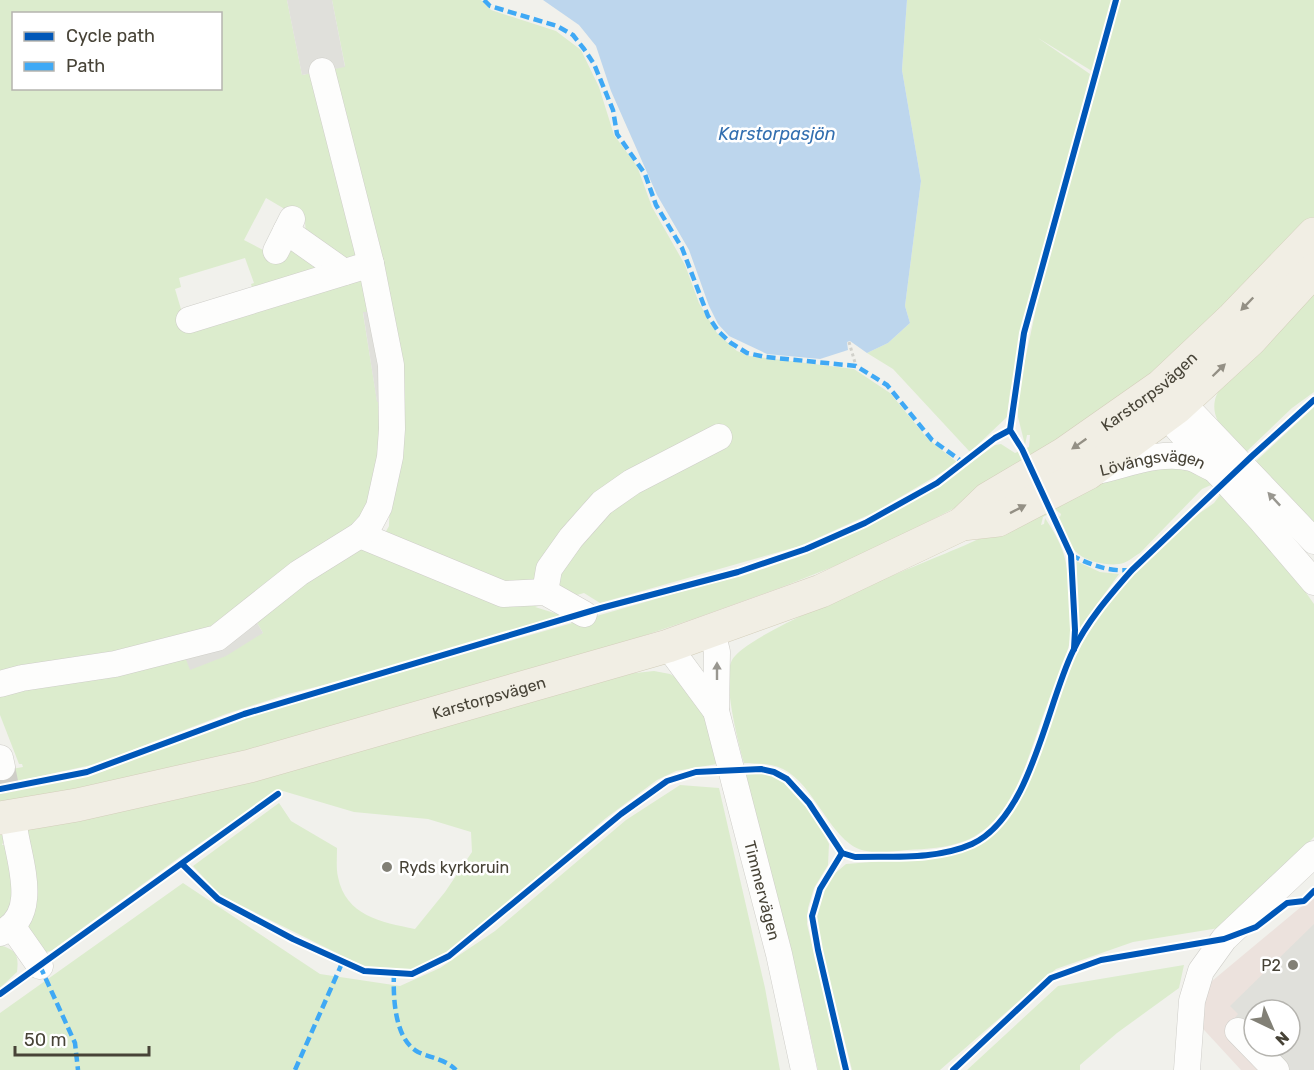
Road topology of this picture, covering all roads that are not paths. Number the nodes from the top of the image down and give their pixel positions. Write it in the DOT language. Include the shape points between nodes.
graph roads {
  1 [pos="322,71"];
  2 [pos="285,234"];
  3 [pos="1314,234"];
  4 [pos="371,264"];
  5 [pos="1314,270"];
  6 [pos="344,272"];
  7 [pos="189,320"];
  8 [pos="1168,397"];
  9 [pos="719,437"];
  10 [pos="1216,470"];
  11 [pos="1088,473"];
  12 [pos="962,524"];
  13 [pos="360,535"];
  14 [pos="1314,541"];
  15 [pos="1314,582"];
  16 [pos="545,592"];
  17 [pos="584,614"];
  18 [pos="712,630"];
  19 [pos="668,646"];
  20 [pos="0,684"];
  21 [pos="716,711"];
  22 [pos="7,825"];
  23 [pos="1310,868"];
  24 [pos="6,929"];
  25 [pos="40,966"];
  26 [pos="1238,1031"];
  27 [pos="804,1070"];
  28 [pos="1187,1070"];
  29 [pos="1276,1070"];
  1 -- 4 [label="street"];
  2 -- 6 [label="street"];
  3 -- 8 [label="main road, Karstorpsvägen, one-way" via="1233,318"];
  4 -- 6 [label="street"];
  4 -- 13 [label="street" via="391,365 392,429 379,507"];
  8 -- 5 [label="main road, Karstorpsvägen, one-way" via="1250,340"];
  6 -- 7 [label="street"];
  8 -- 10 [label="street, Lövängsvägen" via="1177,428"];
  8 -- 11 [label="main road, Karstorpsvägen"];
  8 -- 12 [label="main road, Karstorpsvägen, one-way" via="988,499"];
  14 -- 8 [label="street, Lövängsvägen, one-way" via="1193,414"];
  9 -- 16 [label="street" via="632,482 603,503 549,569"];
  10 -- 11 [label="street, Lövängsvägen" via="1190,458 1168,456"];
  10 -- 15 [label="street, Lövängsvägen"];
  12 -- 11 [label="main road, Karstorpsvägen, one-way" via="998,519"];
  12 -- 18 [label="main road, Karstorpsvägen" via="821,591"];
  13 -- 16 [label="street" via="503,594"];
  13 -- 20 [label="street" via="299,573 217,638 115,664"];
  16 -- 17 [label="street"];
  18 -- 19 [label="main road, Karstorpsvägen"];
  21 -- 18 [label="street, Timmervägen, one-way" via="717,652"];
  19 -- 21 [label="street, Timmervägen"];
  19 -- 22 [label="main road, Karstorpsvägen" via="250,766 76,805"];
  21 -- 27 [label="street, Timmervägen"];
  22 -- 24 [label="street" via="25,895 20,916"];
  23 -- 28 [label="street" via="1224,939 1201,971 1192,1001"];
  24 -- 25 [label="street"];
  26 -- 29 [label="street"];
}
